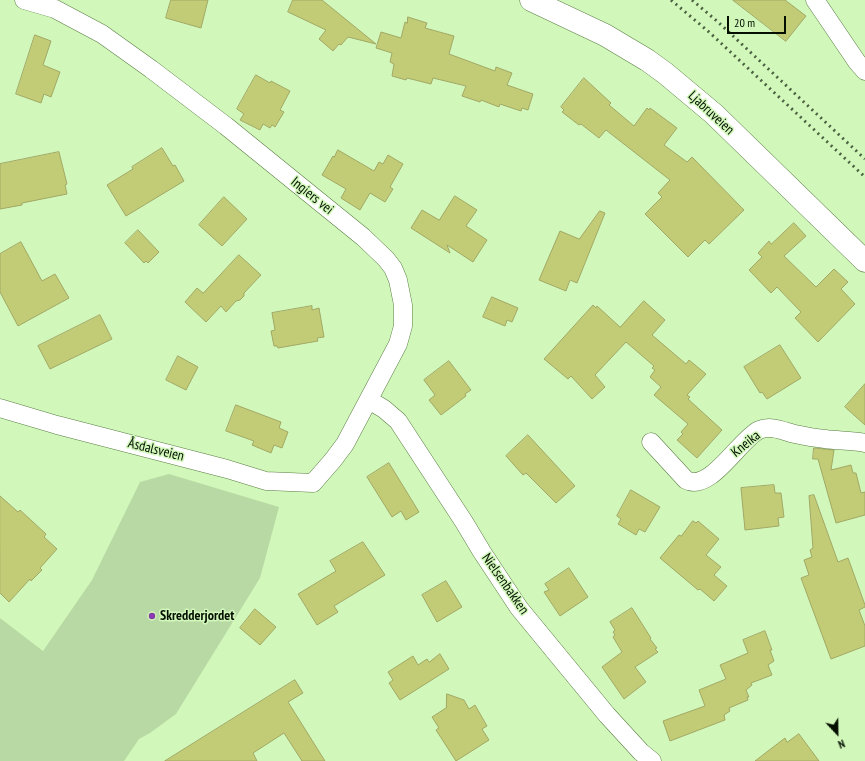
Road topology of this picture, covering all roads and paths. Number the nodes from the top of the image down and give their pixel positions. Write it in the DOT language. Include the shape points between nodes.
graph roads {
  1 [pos="24,0"];
  2 [pos="531,0"];
  3 [pos="815,0"];
  4 [pos="865,71"];
  5 [pos="865,261"];
  6 [pos="369,400"];
  7 [pos="0,408"];
  8 [pos="651,442"];
  9 [pos="865,443"];
  10 [pos="314,483"];
  11 [pos="652,761"];
  1 -- 6 [label="street, Ingiers vei" via="55,9 102,34 142,62 226,126 363,237 386,259 393,268 400,287 403,326 398,344"];
  2 -- 5 [label="street, Ljabruveien" via="605,34 665,72 714,114"];
  3 -- 4 [label="street"];
  6 -- 10 [label="street, Ingiers vei" via="345,444"];
  6 -- 11 [label="street, Nielsenbakken" via="398,421 519,608 608,715"];
  7 -- 10 [label="street, Åsdalsveien" via="266,481"];
  8 -- 9 [label="street, Kneika" via="686,480 696,483 715,472 758,430 778,429 825,439"];
}
